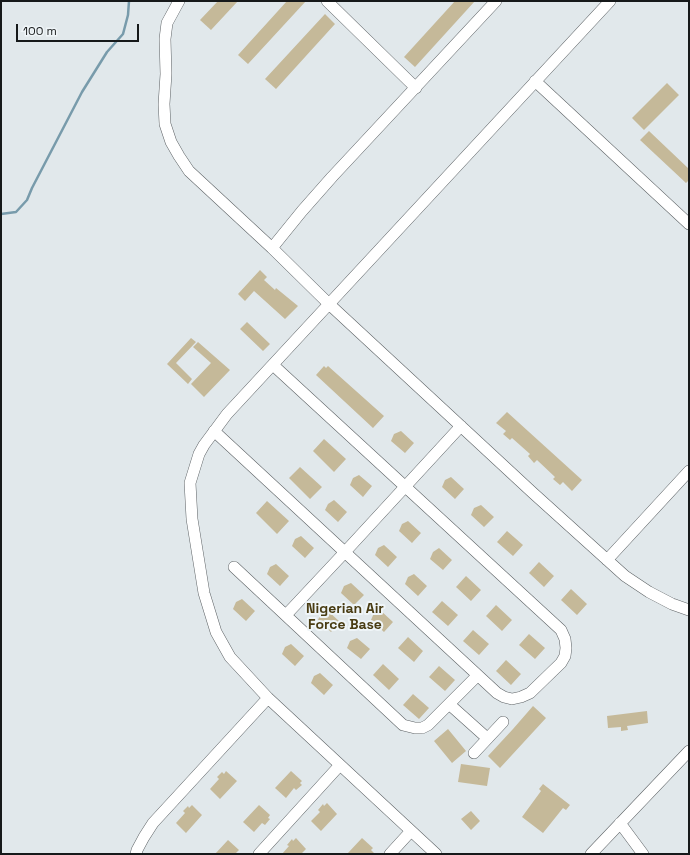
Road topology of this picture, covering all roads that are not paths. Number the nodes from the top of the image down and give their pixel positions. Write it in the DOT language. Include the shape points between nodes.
graph roads {
  1 [pos="179,1"];
  2 [pos="327,1"];
  3 [pos="496,1"];
  4 [pos="610,1"];
  5 [pos="535,82"];
  6 [pos="416,88"];
  7 [pos="689,224"];
  8 [pos="272,248"];
  9 [pos="329,304"];
  10 [pos="272,365"];
  11 [pos="461,426"];
  12 [pos="214,431"];
  13 [pos="689,471"];
  14 [pos="405,487"];
  15 [pos="345,552"];
  16 [pos="607,560"];
  17 [pos="234,567"];
  18 [pos="689,610"];
  19 [pos="286,615"];
  20 [pos="477,676"];
  21 [pos="268,698"];
  22 [pos="449,704"];
  23 [pos="503,722"];
  24 [pos="487,738"];
  25 [pos="689,751"];
  26 [pos="474,753"];
  27 [pos="340,765"];
  28 [pos="620,823"];
  29 [pos="411,831"];
  30 [pos="136,854"];
  31 [pos="258,854"];
  32 [pos="390,854"];
  33 [pos="436,854"];
  34 [pos="591,854"];
  35 [pos="643,854"];
  1 -- 8 [label="street" via="167,23 165,38 165,124 171,142 189,171"];
  2 -- 6 [label="street"];
  3 -- 6 [label="street"];
  4 -- 5 [label="street"];
  5 -- 7 [label="street"];
  5 -- 9 [label="street"];
  6 -- 8 [label="street" via="302,210"];
  8 -- 9 [label="street"];
  9 -- 10 [label="street"];
  9 -- 11 [label="street"];
  10 -- 12 [label="street" via="226,414"];
  10 -- 14 [label="street"];
  11 -- 14 [label="street"];
  11 -- 16 [label="street"];
  12 -- 15 [label="street"];
  12 -- 21 [label="street" via="199,454 190,483 192,519 204,593 216,632 230,657"];
  13 -- 16 [label="street"];
  14 -- 15 [label="street"];
  14 -- 20 [label="street" via="561,630 565,639 565,656 561,663 530,693 521,697 512,699 497,694"];
  15 -- 19 [label="street"];
  15 -- 20 [label="street"];
  16 -- 18 [label="street" via="624,576 649,592"];
  17 -- 19 [label="street"];
  19 -- 22 [label="street" via="403,725 415,728 428,726"];
  20 -- 22 [label="street"];
  21 -- 27 [label="street"];
  21 -- 30 [label="street" via="153,823"];
  22 -- 24 [label="street"];
  23 -- 24 [label="street"];
  24 -- 26 [label="street"];
  25 -- 28 [label="street"];
  27 -- 29 [label="street"];
  27 -- 31 [label="street"];
  28 -- 34 [label="street"];
  28 -- 35 [label="street"];
  29 -- 32 [label="street"];
  29 -- 33 [label="street"];
}
